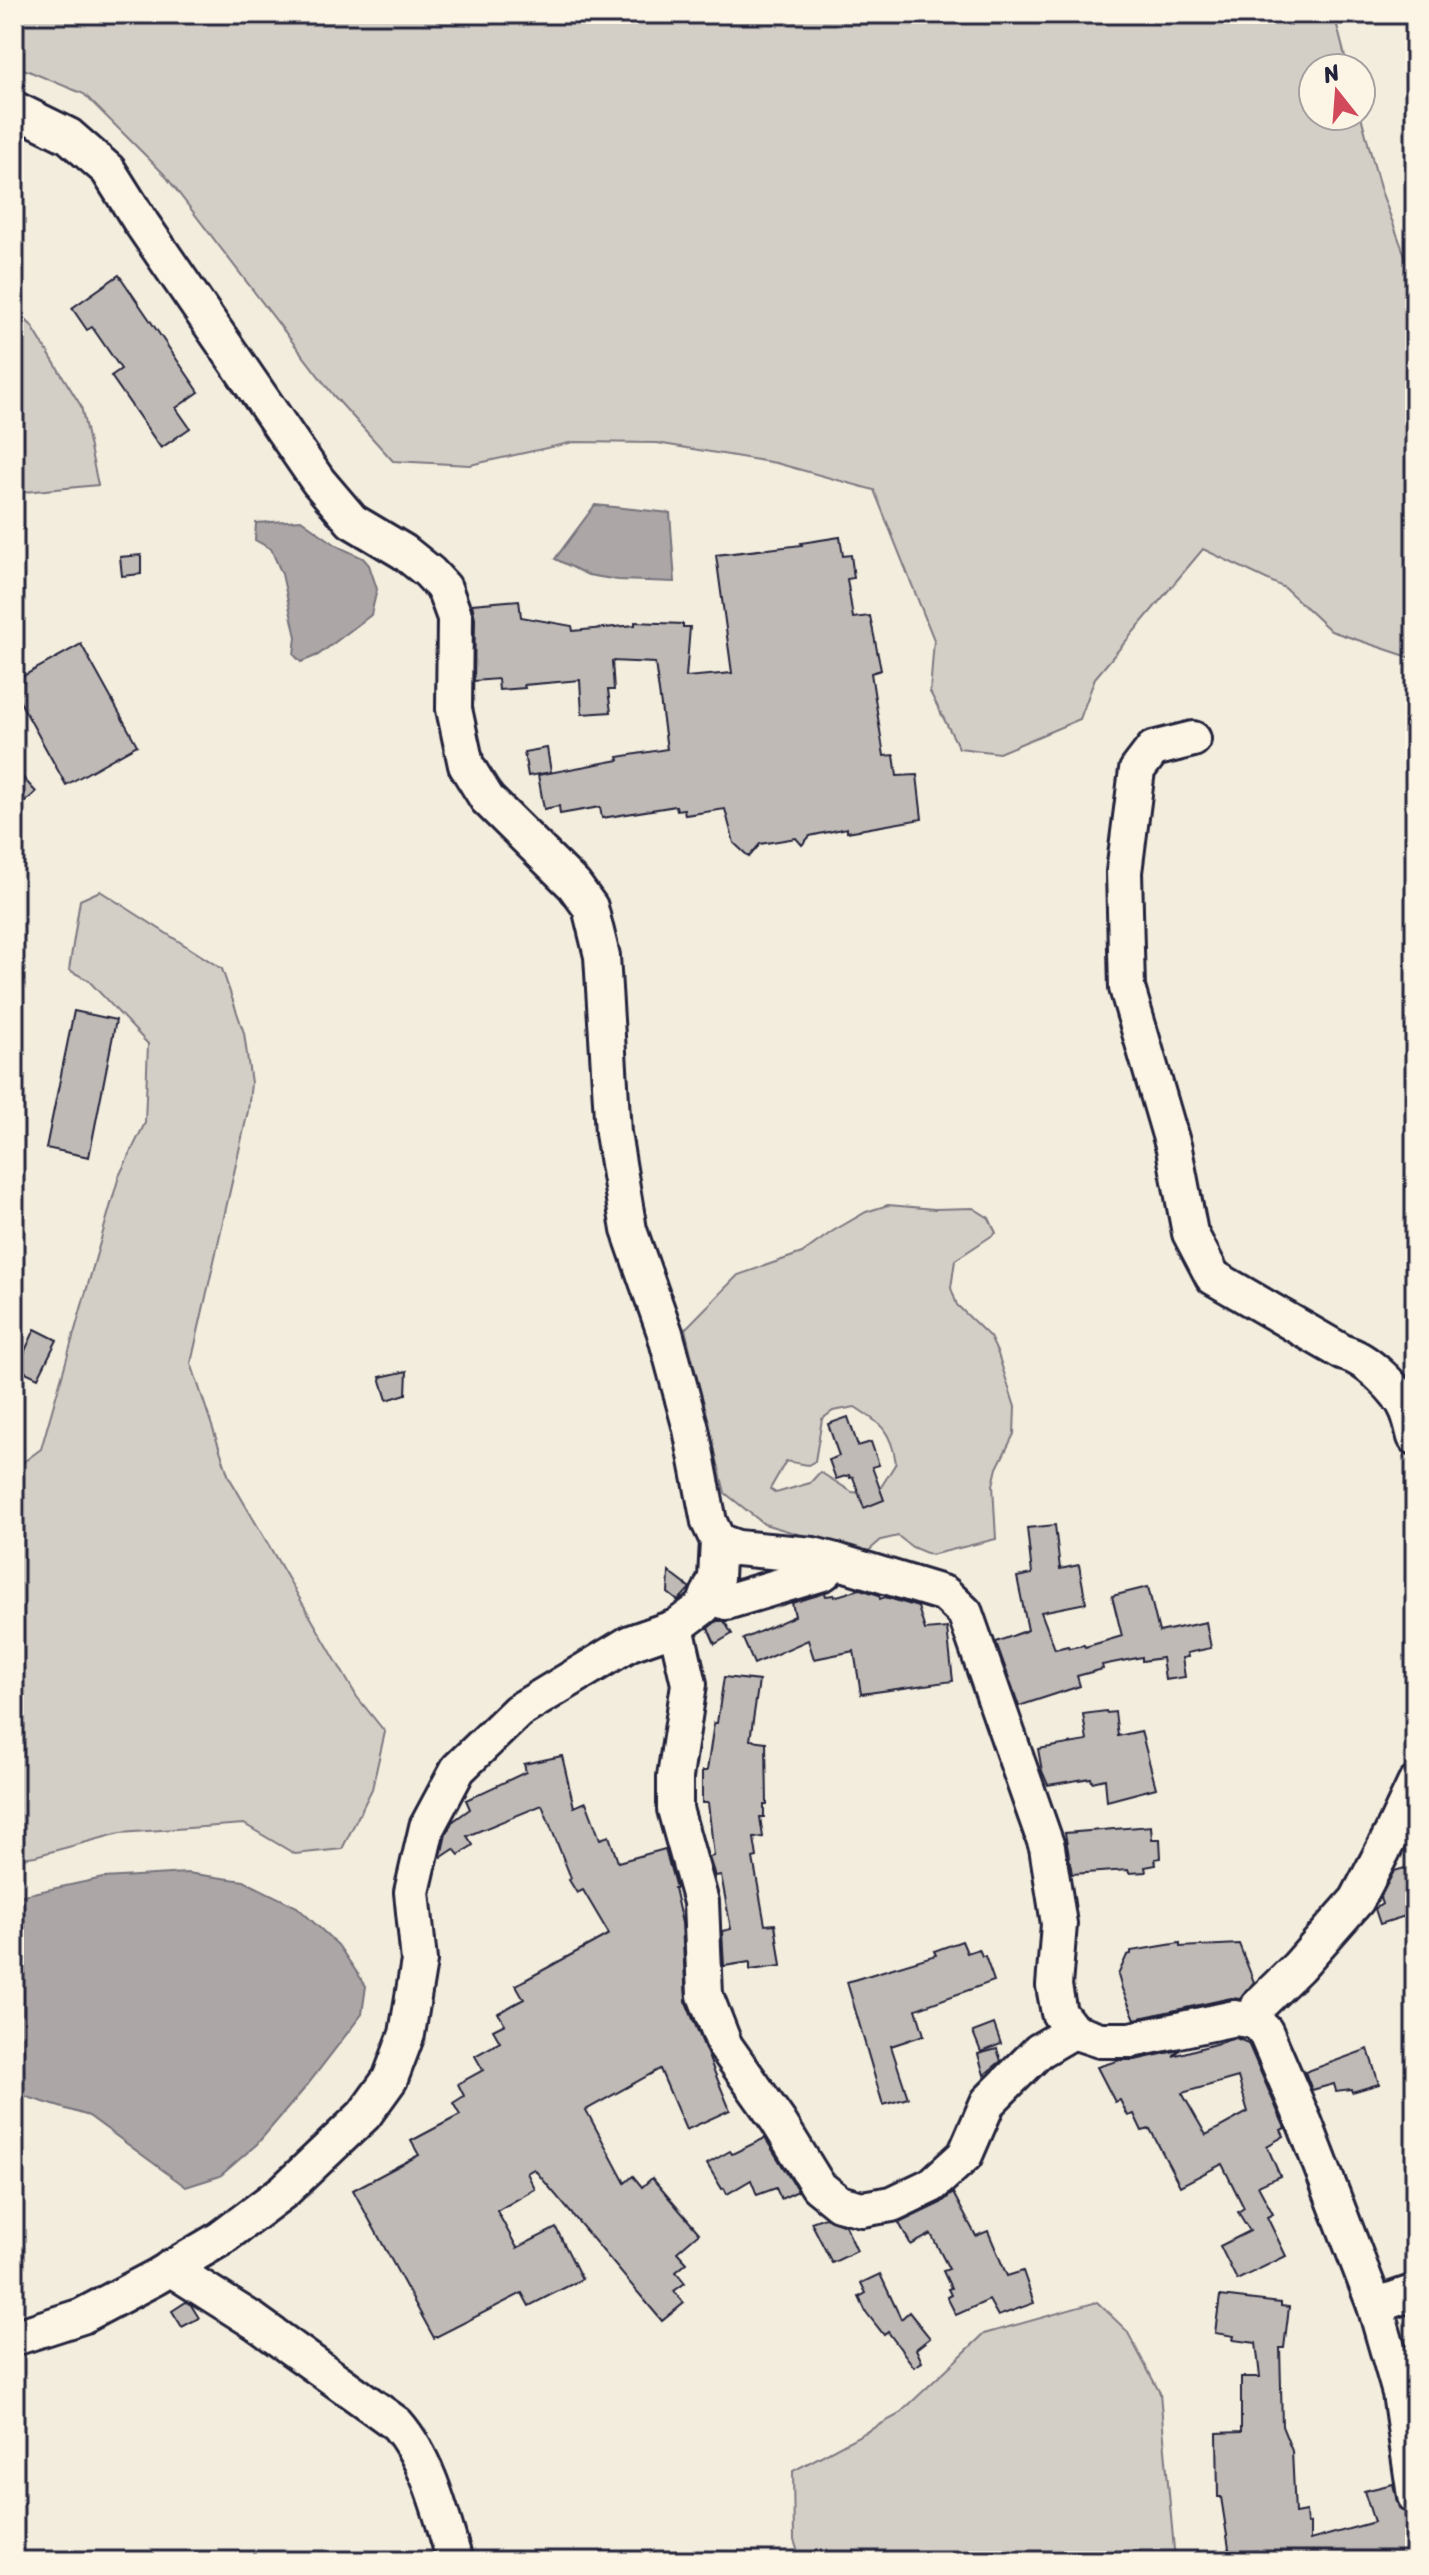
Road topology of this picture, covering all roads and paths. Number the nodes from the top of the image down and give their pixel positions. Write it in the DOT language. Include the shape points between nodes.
graph roads {
  1 [pos="14,109"];
  2 [pos="1193,739"];
  3 [pos="1415,1437"];
  4 [pos="718,1541"];
  5 [pos="836,1561"];
  6 [pos="708,1595"];
  7 [pos="676,1627"];
  8 [pos="1415,1784"];
  9 [pos="1254,2021"];
  10 [pos="1073,2031"];
  11 [pos="170,2268"];
  12 [pos="1415,2292"];
  13 [pos="1375,2306"];
  14 [pos="14,2338"];
  15 [pos="1415,2496"];
  16 [pos="455,2561"];
  1 -- 4 [label="street" via="69,136 108,170 318,481 352,521 404,552 444,588 455,618 454,709 466,765 487,799 590,907 602,956 613,1133 629,1230 665,1333 709,1522"];
  2 -- 3 [label="street" via="1153,749 1137,770 1124,872 1127,988 1174,1149 1190,1233 1213,1277 1353,1355 1384,1378 1407,1409"];
  4 -- 5 [label="street"];
  4 -- 6 [label="street" via="716,1578"];
  5 -- 6 [label="street" via="823,1573 726,1602"];
  5 -- 10 [label="street" via="945,1594 965,1613 1047,1847 1059,1924 1054,1986 1059,2013"];
  6 -- 7 [label="street" via="703,1607"];
  7 -- 10 [label="street" via="689,1684 675,1809 701,1902 705,1995 725,2046 818,2186 839,2203 862,2209 892,2204 932,2185 965,2155 988,2102 1039,2051"];
  7 -- 11 [label="street" via="630,1643 518,1711 458,1769 427,1827 412,1892 419,1961 407,2034 390,2079 364,2115 284,2191"];
  8 -- 9 [label="street" via="1357,1900 1259,2005"];
  9 -- 10 [label="street" via="1235,2018 1131,2040 1100,2040"];
  9 -- 13 [label="street" via="1265,2031 1283,2072"];
  11 -- 14 [label="street" via="82,2316"];
  11 -- 16 [label="street" via="397,2424 412,2442"];
  12 -- 13 [label="street"];
  13 -- 15 [label="street" via="1400,2393"];
}
